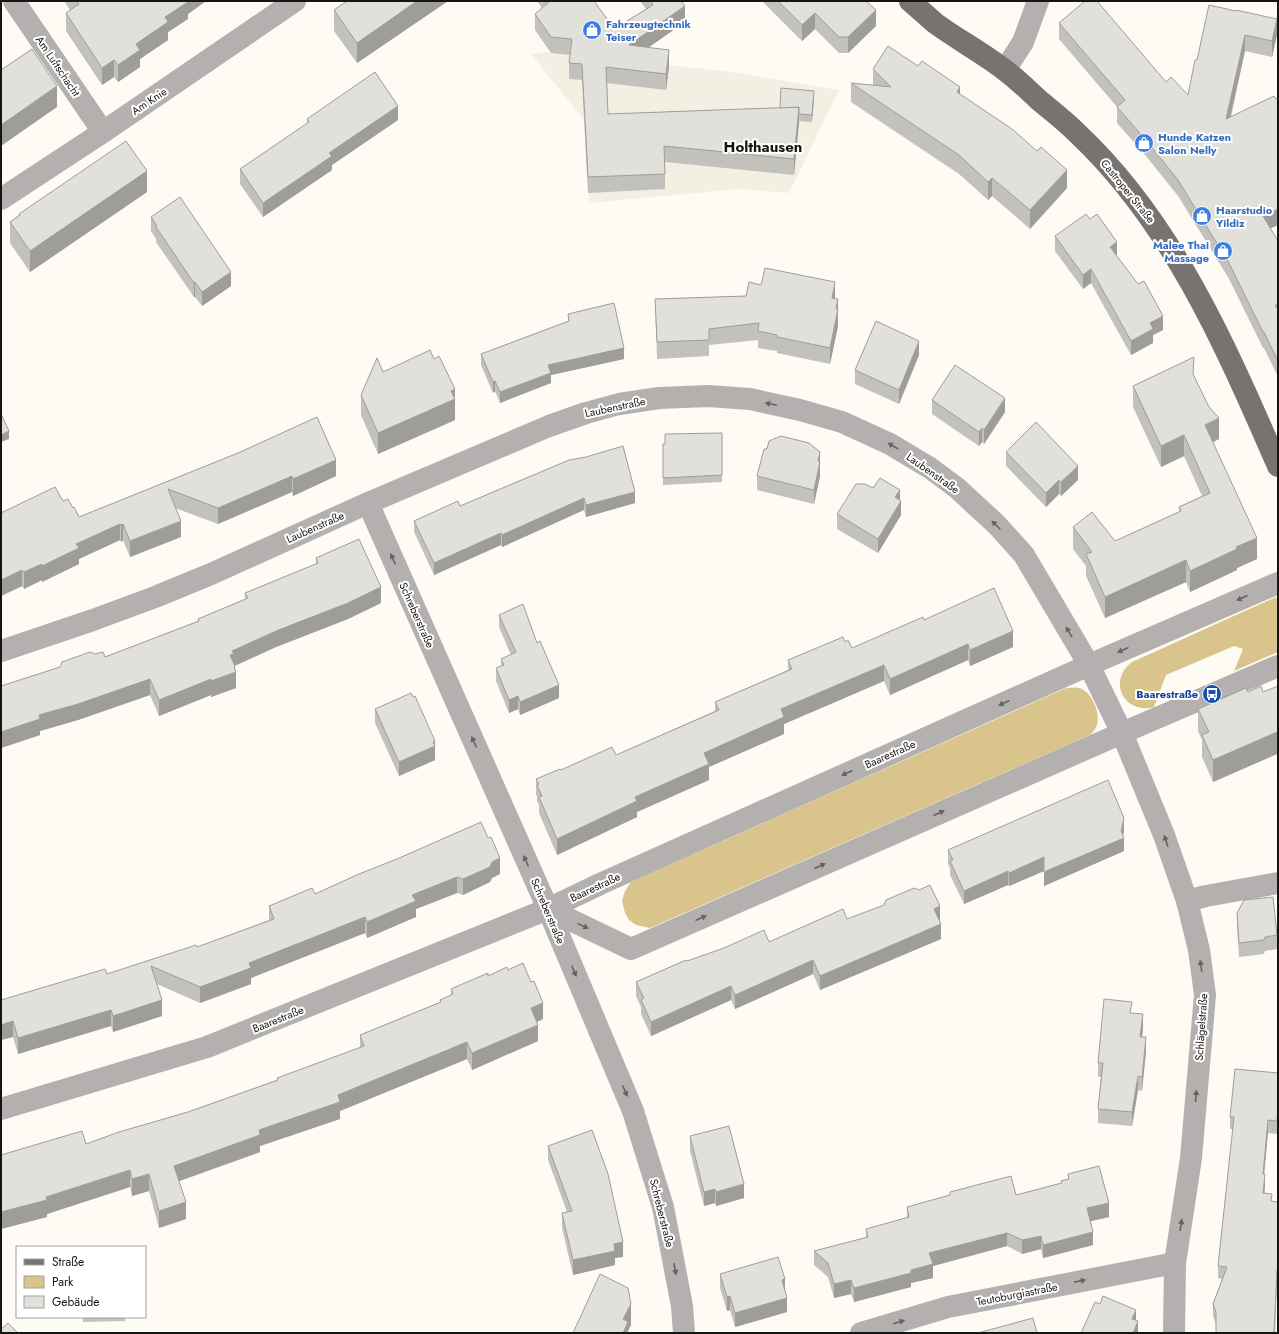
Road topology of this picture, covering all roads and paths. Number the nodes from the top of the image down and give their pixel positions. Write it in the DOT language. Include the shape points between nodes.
graph roads {
  1 [pos="14,1"];
  2 [pos="295,1"];
  3 [pos="910,1"];
  4 [pos="1038,1"];
  5 [pos="1005,70"];
  6 [pos="103,132"];
  7 [pos="1,199"];
  8 [pos="1278,466"];
  9 [pos="368,503"];
  10 [pos="1278,583"];
  11 [pos="1,651"];
  12 [pos="1089,665"];
  13 [pos="1278,666"];
  14 [pos="1122,733"];
  15 [pos="1278,883"];
  16 [pos="1186,901"];
  17 [pos="548,910"];
  18 [pos="1,1108"];
  19 [pos="1175,1263"];
  20 [pos="684,1333"];
  21 [pos="861,1333"];
  22 [pos="1174,1333"];
  1 -- 6 [label="street, Am Luftschacht"];
  2 -- 6 [label="street, Am Knie"];
  3 -- 5 [label="main road, Castroper Straße" via="935,23"];
  4 -- 5 [label="street" via="1022,42"];
  5 -- 8 [label="main road, Castroper Straße" via="1092,148 1133,195 1158,230 1191,283 1218,334"];
  6 -- 7 [label="street, Am Knie"];
  9 -- 11 [label="street, Laubenstraße" via="155,597"];
  12 -- 9 [label="street, Laubenstraße, one-way" via="1024,556 997,525 957,488 890,444 842,422 800,410 750,399 708,396 659,398 619,404 549,426"];
  17 -- 9 [label="street, Schreberstraße, one-way"];
  10 -- 12 [label="street, Baarestraße, one-way"];
  12 -- 14 [label="street, Laubenstraße"];
  12 -- 17 [label="street, Baarestraße, one-way" via="607,881"];
  13 -- 14 [label="street, Baarestraße"];
  16 -- 14 [label="street, Schlägelstraße, one-way" via="1164,835"];
  17 -- 14 [label="street, Baarestraße, one-way" via="630,949"];
  15 -- 16 [label="street"];
  19 -- 16 [label="street, Schlägelstraße, one-way" via="1191,1158 1205,995 1199,950"];
  17 -- 18 [label="street, Baarestraße" via="207,1047"];
  17 -- 20 [label="street, Schreberstraße, one-way" via="633,1111 663,1207 682,1306"];
  21 -- 19 [label="street, Teutoburgiastraße, one-way" via="948,1307"];
  19 -- 22 [label="street, Schlägelstraße"];
}
